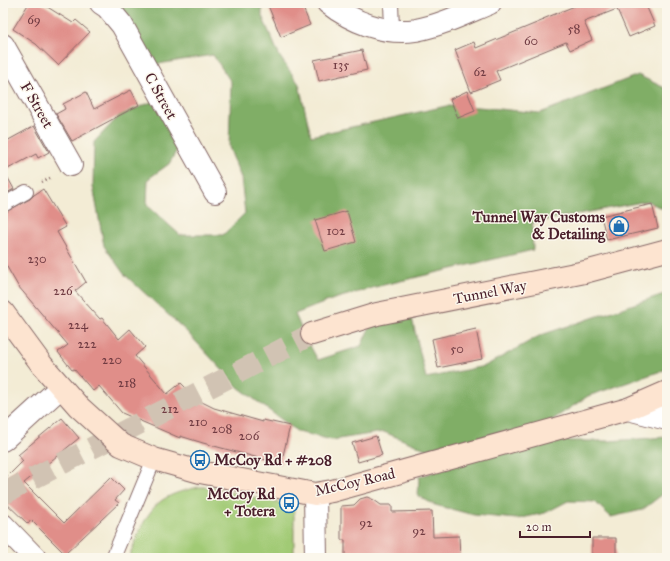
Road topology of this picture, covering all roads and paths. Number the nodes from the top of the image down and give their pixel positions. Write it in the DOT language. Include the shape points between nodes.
graph roads {
  1 [pos="102,3"];
  2 [pos="328,3"];
  3 [pos="391,3"];
  4 [pos="490,3"];
  5 [pos="392,30"];
  6 [pos="3,45"];
  7 [pos="71,165"];
  8 [pos="26,192"];
  9 [pos="215,192"];
  10 [pos="3,205"];
  11 [pos="667,250"];
  12 [pos="3,312"];
  13 [pos="312,334"];
  14 [pos="61,387"];
  15 [pos="667,392"];
  16 [pos="628,409"];
  17 [pos="667,419"];
  18 [pos="3,440"];
  19 [pos="154,459"];
  20 [pos="315,494"];
  21 [pos="3,525"];
  22 [pos="35,558"];
  23 [pos="113,558"];
  24 [pos="316,558"];
  1 -- 9 [label="street, C Street" via="122,25"];
  2 -- 5 [label="street" via="349,17 370,26"];
  3 -- 5 [label="lane"];
  4 -- 5 [label="street" via="439,24 415,30"];
  6 -- 7 [label="street, F Street"];
  7 -- 8 [label="path"];
  8 -- 10 [label="lane"];
  11 -- 13 [label="street, Tunnel Way" via="585,272 377,314"];
  12 -- 14 [label="street, McCoy Road"];
  14 -- 18 [label="street"];
  14 -- 19 [label="street, McCoy Road" via="121,445"];
  15 -- 16 [label="street, McCoy Road"];
  16 -- 17 [label="street"];
  16 -- 20 [label="street, McCoy Road"];
  19 -- 20 [label="street, McCoy Road" via="200,472"];
  19 -- 23 [label="lane"];
  20 -- 24 [label="street"];
  21 -- 22 [label="street"];
}
